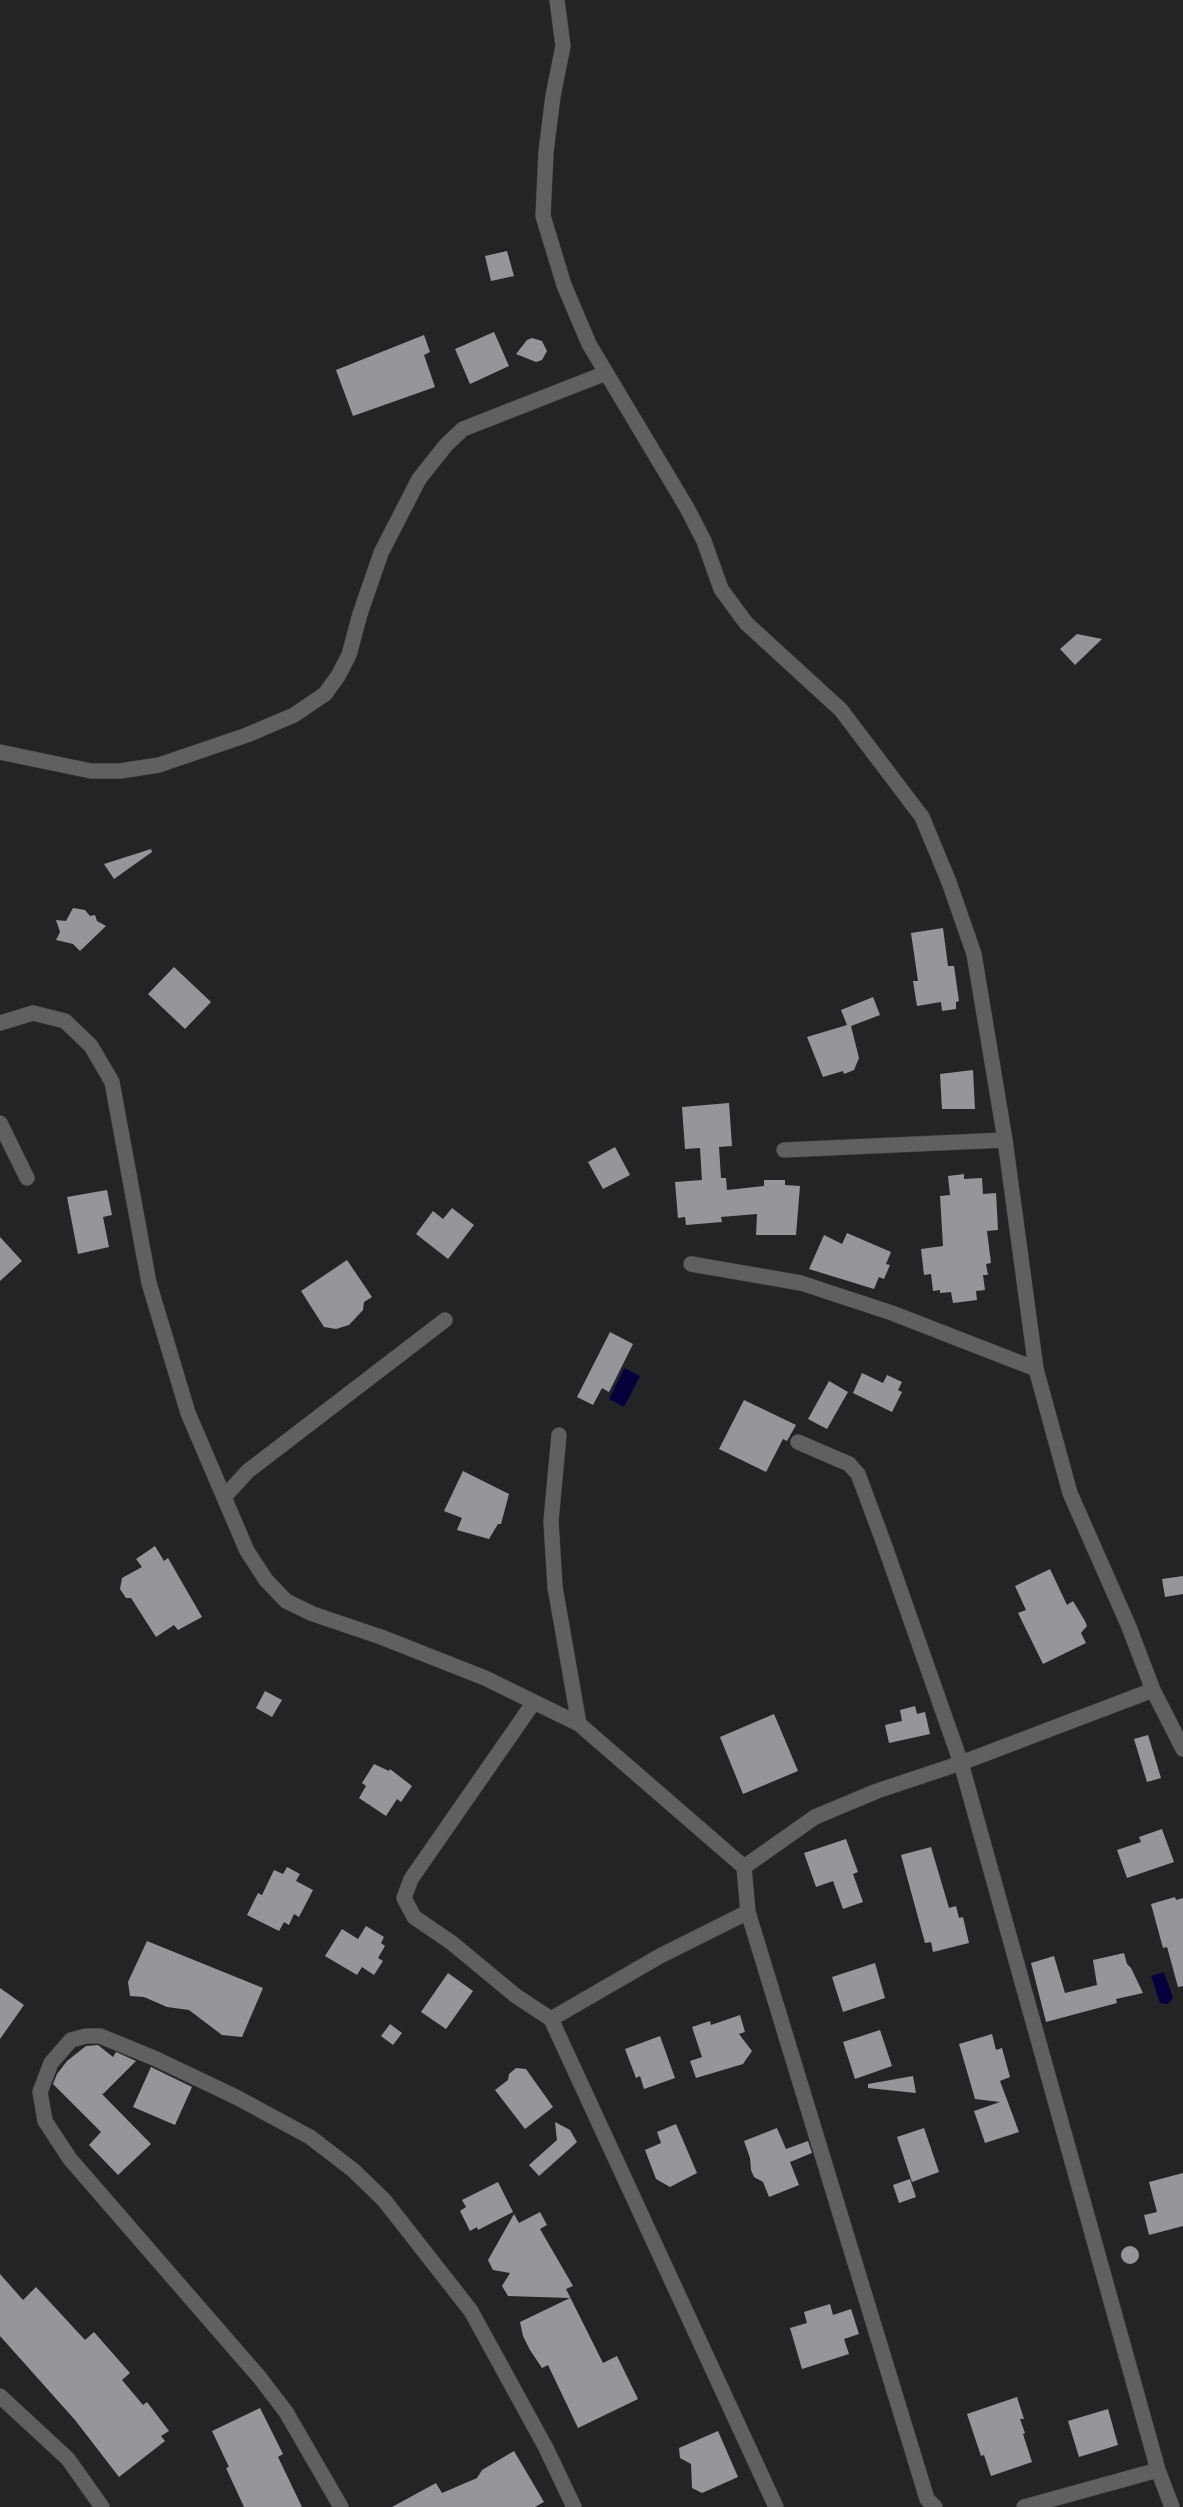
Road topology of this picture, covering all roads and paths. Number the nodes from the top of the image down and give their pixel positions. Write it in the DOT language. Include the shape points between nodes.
graph roads {
  1 [pos="557,0"];
  2 [pos="606,373"];
  3 [pos="0,752"];
  4 [pos="0,1023"];
  5 [pos="0,1123"];
  6 [pos="1004,1140"];
  7 [pos="784,1150"];
  8 [pos="27,1178"];
  9 [pos="691,1264"];
  10 [pos="445,1320"];
  11 [pos="1036,1369"];
  12 [pos="559,1435"];
  13 [pos="798,1442"];
  14 [pos="225,1496"];
  15 [pos="1153,1690"];
  16 [pos="534,1702"];
  17 [pos="579,1724"];
  18 [pos="1183,1749"];
  19 [pos="961,1763"];
  20 [pos="744,1867"];
  21 [pos="748,1912"];
  22 [pos="552,2019"];
  23 [pos="0,2396"];
  24 [pos="1158,2470"];
  25 [pos="102,2507"];
  26 [pos="341,2507"];
  27 [pos="574,2507"];
  28 [pos="776,2507"];
  29 [pos="935,2507"];
  30 [pos="1024,2507"];
  31 [pos="1172,2507"];
  1 -- 2 [label="street" via="563,46 546,152 542,216 564,285 589,344"];
  2 -- 3 [label="street" via="463,429 446,446 419,479 381,553 349,655 338,676 325,694 294,715 159,766 120,771 91,771"];
  2 -- 6 [label="street" via="687,508 704,541 721,589 746,623 841,710 922,817 974,954"];
  4 -- 14 [label="street" via="33,1013 65,1021 91,1046 112,1082 149,1283 188,1413"];
  5 -- 8 [label="street"];
  6 -- 7 [label="street"];
  6 -- 11 [label="street"];
  9 -- 11 [label="street" via="801,1283 892,1313"];
  10 -- 14 [label="street" via="248,1471"];
  11 -- 15 [label="street" via="1070,1493"];
  12 -- 17 [label="street" via="551,1521 555,1587"];
  13 -- 19 [label="street" via="849,1464 858,1474"];
  14 -- 16 [label="street" via="247,1551 266,1580 286,1601 485,1678"];
  15 -- 18 [label="street"];
  15 -- 19 [label="street"];
  16 -- 17 [label="street"];
  16 -- 22 [label="street" via="411,1879 404,1898 414,1917 452,1943 516,1996"];
  17 -- 20 [label="street"];
  19 -- 20 [label="street" via="877,1791 815,1817"];
  19 -- 24 [label="street"];
  20 -- 21 [label="street"];
  21 -- 22 [label="street" via="660,1956"];
  21 -- 29 [label="street" via="927,2499"];
  22 -- 28 [label="street"];
  23 -- 25 [label="street" via="68,2459"];
  24 -- 30 [label="street"];
  24 -- 31 [label="street"];
  26 -- 27 [label="street" via="286,2412 70,2159 45,2121 40,2092 51,2063 71,2040 100,2036 154,2058 310,2137 353,2170 384,2200 471,2310 546,2448"];
}
